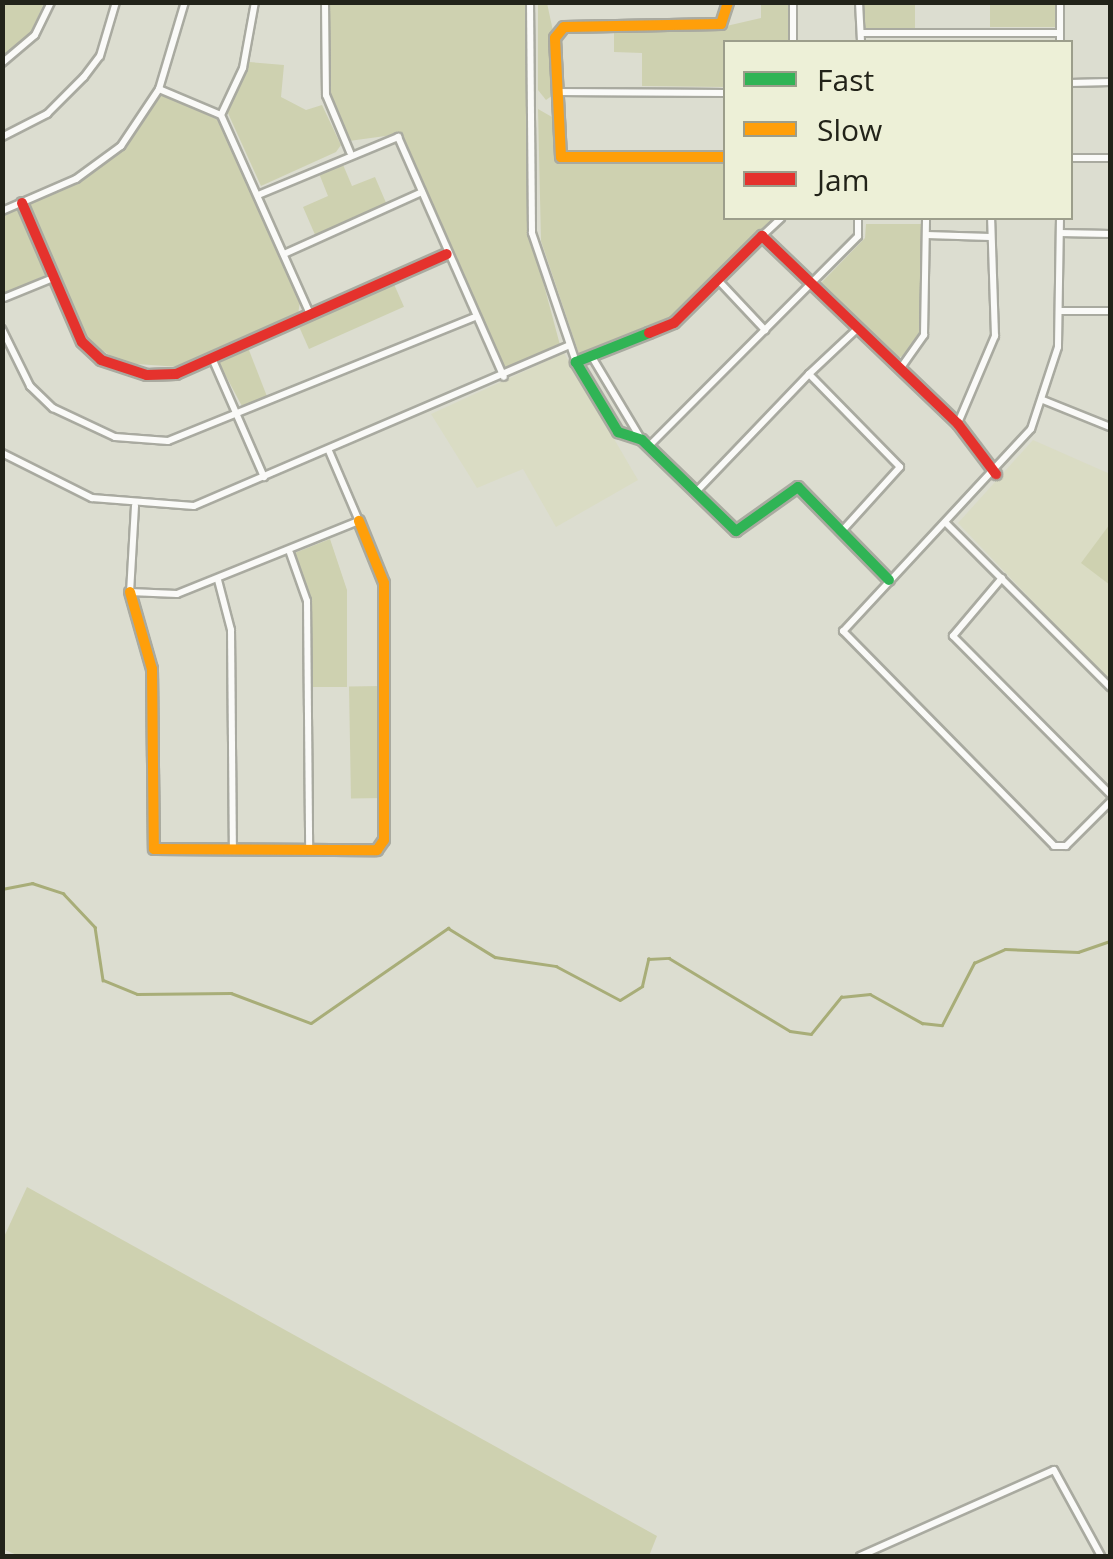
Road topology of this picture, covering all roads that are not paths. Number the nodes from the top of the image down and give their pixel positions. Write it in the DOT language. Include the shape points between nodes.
graph roads {
  1 [pos="51,2"];
  2 [pos="116,2"];
  3 [pos="185,2"];
  4 [pos="255,2"];
  5 [pos="324,2"];
  6 [pos="530,2"];
  7 [pos="728,2"];
  8 [pos="793,2"];
  9 [pos="859,2"];
  10 [pos="1060,2"];
  11 [pos="925,32"];
  12 [pos="1060,33"];
  13 [pos="861,38"];
  14 [pos="992,38"];
  15 [pos="793,40"];
  16 [pos="925,40"];
  17 [pos="1060,40"];
  18 [pos="2,64"];
  19 [pos="1110,82"];
  20 [pos="1073,83"];
  21 [pos="160,89"];
  22 [pos="555,92"];
  23 [pos="723,93"];
  24 [pos="222,114"];
  25 [pos="2,137"];
  26 [pos="350,152"];
  27 [pos="723,157"];
  28 [pos="1073,158"];
  29 [pos="1110,158"];
  30 [pos="422,192"];
  31 [pos="258,195"];
  32 [pos="22,202"];
  33 [pos="2,211"];
  34 [pos="779,220"];
  35 [pos="858,220"];
  36 [pos="926,220"];
  37 [pos="991,220"];
  38 [pos="1060,220"];
  39 [pos="1060,234"];
  40 [pos="1110,234"];
  41 [pos="926,235"];
  42 [pos="762,236"];
  43 [pos="991,237"];
  44 [pos="284,254"];
  45 [pos="447,254"];
  46 [pos="54,277"];
  47 [pos="718,279"];
  48 [pos="814,282"];
  49 [pos="4,298"];
  50 [pos="1110,311"];
  51 [pos="1061,312"];
  52 [pos="310,314"];
  53 [pos="474,318"];
  54 [pos="2,329"];
  55 [pos="857,329"];
  56 [pos="765,330"];
  57 [pos="568,346"];
  58 [pos="592,357"];
  59 [pos="212,358"];
  60 [pos="576,362"];
  61 [pos="900,370"];
  62 [pos="809,374"];
  63 [pos="504,377"];
  64 [pos="1043,400"];
  65 [pos="240,416"];
  66 [pos="958,424"];
  67 [pos="1110,427"];
  68 [pos="645,444"];
  69 [pos="329,451"];
  70 [pos="2,453"];
  71 [pos="996,474"];
  72 [pos="264,478"];
  73 [pos="696,493"];
  74 [pos="135,506"];
  75 [pos="358,522"];
  76 [pos="947,524"];
  77 [pos="842,532"];
  78 [pos="290,553"];
  79 [pos="1002,578"];
  80 [pos="218,580"];
  81 [pos="890,580"];
  82 [pos="130,592"];
  83 [pos="1110,687"];
  84 [pos="1110,794"];
  85 [pos="1110,802"];
  86 [pos="232,850"];
  87 [pos="308,850"];
  88 [pos="860,1556"];
  89 [pos="1101,1556"];
  1 -- 18 [label="street" via="35,35"];
  2 -- 25 [label="street" via="100,56 84,77 47,114"];
  3 -- 21 [label="street"];
  4 -- 24 [label="street" via="243,68"];
  5 -- 26 [label="street" via="326,95"];
  6 -- 57 [label="street" via="532,233"];
  7 -- 22 [label="street" via="720,24 559,28"];
  8 -- 15 [label="street"];
  9 -- 13 [label="street"];
  10 -- 12 [label="street"];
  11 -- 13 [label="street"];
  11 -- 14 [label="street"];
  11 -- 16 [label="street"];
  12 -- 14 [label="street"];
  12 -- 17 [label="street"];
  19 -- 20 [label="street"];
  21 -- 24 [label="street"];
  21 -- 32 [label="street" via="110,156"];
  22 -- 23 [label="street"];
  22 -- 27 [label="street" via="562,157"];
  24 -- 31 [label="street"];
  26 -- 30 [label="street" via="398,137"];
  26 -- 31 [label="street"];
  28 -- 29 [label="street"];
  30 -- 44 [label="street"];
  30 -- 45 [label="street"];
  31 -- 44 [label="street"];
  32 -- 33 [label="street"];
  32 -- 46 [label="street"];
  34 -- 42 [label="street"];
  35 -- 48 [label="street" via="858,236"];
  36 -- 41 [label="street"];
  37 -- 43 [label="street"];
  38 -- 39 [label="street"];
  39 -- 40 [label="street"];
  39 -- 51 [label="street"];
  41 -- 43 [label="street"];
  41 -- 61 [label="street" via="924,339"];
  42 -- 47 [label="street"];
  42 -- 48 [label="street"];
  43 -- 66 [label="street" via="994,336"];
  44 -- 52 [label="street"];
  45 -- 52 [label="street"];
  45 -- 53 [label="street"];
  46 -- 49 [label="street"];
  46 -- 59 [label="street" via="82,342 101,360 166,376"];
  47 -- 56 [label="street"];
  47 -- 58 [label="street" via="674,322"];
  48 -- 55 [label="street"];
  48 -- 56 [label="street"];
  50 -- 51 [label="street"];
  51 -- 64 [label="street"];
  52 -- 59 [label="street"];
  53 -- 63 [label="street"];
  53 -- 65 [label="street"];
  54 -- 65 [label="street" via="42,400 114,437 184,439"];
  55 -- 61 [label="street"];
  55 -- 62 [label="street"];
  56 -- 68 [label="street"];
  57 -- 60 [label="street"];
  57 -- 63 [label="street"];
  58 -- 60 [label="street"];
  58 -- 68 [label="street"];
  59 -- 65 [label="street"];
  60 -- 68 [label="street" via="618,432"];
  61 -- 66 [label="street"];
  62 -- 73 [label="street"];
  62 -- 77 [label="street" via="900,467"];
  63 -- 69 [label="street"];
  64 -- 67 [label="street"];
  64 -- 71 [label="street"];
  65 -- 72 [label="street"];
  66 -- 71 [label="street"];
  68 -- 73 [label="street"];
  69 -- 72 [label="street"];
  69 -- 75 [label="street"];
  70 -- 74 [label="street" via="75,493"];
  71 -- 76 [label="street"];
  72 -- 74 [label="street" via="200,505"];
  73 -- 77 [label="street" via="739,532 798,487"];
  74 -- 82 [label="street"];
  75 -- 78 [label="street"];
  75 -- 87 [label="street" via="384,582 383,844"];
  76 -- 79 [label="street"];
  76 -- 81 [label="street"];
  77 -- 81 [label="street"];
  78 -- 80 [label="street"];
  78 -- 87 [label="street" via="308,601"];
  79 -- 83 [label="street"];
  79 -- 84 [label="street" via="954,638"];
  80 -- 82 [label="street" via="170,596"];
  80 -- 86 [label="street" via="231,630"];
  81 -- 85 [label="street" via="843,631 861,656 1054,846 1066,846"];
  82 -- 86 [label="street" via="152,669 153,847"];
  86 -- 87 [label="street"];
  88 -- 89 [label="street" via="1054,1470"];
}
